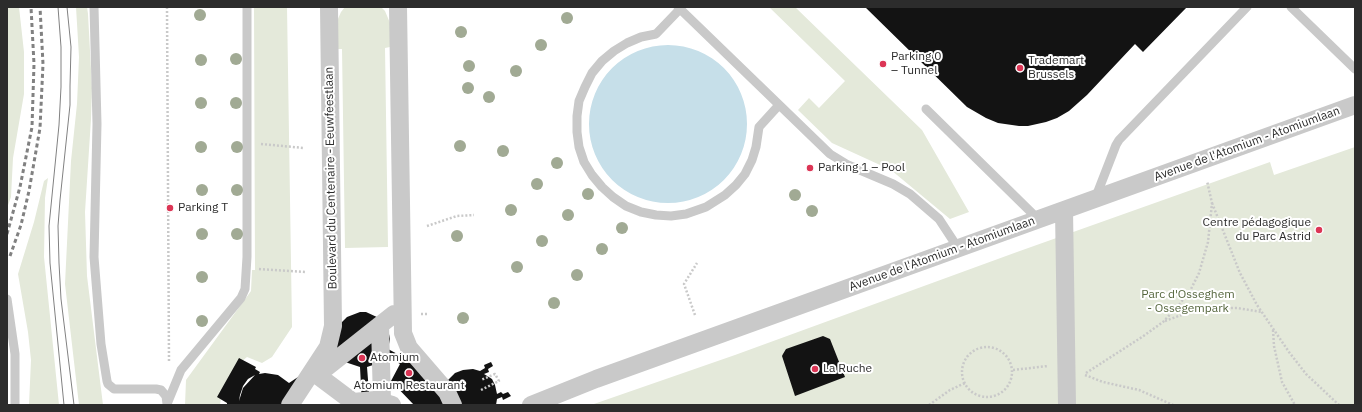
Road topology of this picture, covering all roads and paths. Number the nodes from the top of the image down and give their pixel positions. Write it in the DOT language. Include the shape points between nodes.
graph roads {
  1 [pos="94,7"];
  2 [pos="167,7"];
  3 [pos="247,7"];
  4 [pos="329,7"];
  5 [pos="338,7"];
  6 [pos="390,7"];
  7 [pos="398,7"];
  8 [pos="1247,7"];
  9 [pos="1291,7"];
  10 [pos="679,8"];
  11 [pos="399,26"];
  12 [pos="329,29"];
  13 [pos="1355,69"];
  14 [pos="779,105"];
  15 [pos="1355,105"];
  16 [pos="926,109"];
  17 [pos="247,143"];
  18 [pos="304,148"];
  19 [pos="1206,181"];
  20 [pos="1095,199"];
  21 [pos="1212,203"];
  22 [pos="1064,210"];
  23 [pos="474,215"];
  24 [pos="1038,219"];
  25 [pos="427,226"];
  26 [pos="958,248"];
  27 [pos="697,263"];
  28 [pos="246,268"];
  29 [pos="305,272"];
  30 [pos="7,299"];
  31 [pos="1262,312"];
  32 [pos="398,314"];
  33 [pos="694,315"];
  34 [pos="1163,322"];
  35 [pos="380,325"];
  36 [pos="1273,329"];
  37 [pos="1066,366"];
  38 [pos="1013,370"];
  39 [pos="481,380"];
  40 [pos="965,383"];
  41 [pos="481,390"];
  42 [pos="163,392"];
  43 [pos="350,404"];
  44 [pos="384,404"];
  45 [pos="15,405"];
  46 [pos="167,405"];
  47 [pos="290,405"];
  48 [pos="453,405"];
  49 [pos="531,405"];
  50 [pos="929,405"];
  51 [pos="1067,405"];
  52 [pos="1173,405"];
  53 [pos="1295,405"];
  54 [pos="1339,405"];
  1 -- 42 [label="lane" via="97,124 94,257 101,344 107,381 114,389 156,389"];
  2 -- 42 [label="path" via="169,382"];
  3 -- 17 [label="lane"];
  4 -- 12 [label="street, Boulevard du Centenaire - Eeuwfeestlaan"];
  5 -- 12 [label="street, Boulevard du Centenaire - Eeuwfeestlaan" via="332,16"];
  6 -- 11 [label="street"];
  7 -- 11 [label="street"];
  8 -- 20 [label="lane" via="1119,140"];
  9 -- 13 [label="lane"];
  10 -- 14 [label="lane"];
  10 -- 14 [label="lane" via="656,34 627,43 602,61 592,73 579,101 577,132 584,162 613,198 641,212 672,216 700,210 713,204 726,195 745,174 756,147 759,127"];
  11 -- 32 [label="street"];
  12 -- 47 [label="street, Boulevard du Centenaire - Eeuwfeestlaan" via="333,326 328,347"];
  14 -- 26 [label="lane" via="830,154 910,194 939,219"];
  15 -- 20 [label="street, Avenue de l'Atomium - Atomiumlaan"];
  16 -- 24 [label="lane"];
  17 -- 18 [label="path"];
  17 -- 28 [label="lane"];
  19 -- 21 [label="path"];
  20 -- 22 [label="street, Avenue de l'Atomium - Atomiumlaan"];
  21 -- 31 [label="path" via="1240,272"];
  21 -- 34 [label="path" via="1208,242 1199,273 1185,296"];
  22 -- 24 [label="street, Avenue de l'Atomium - Atomiumlaan"];
  22 -- 37 [label="street"];
  23 -- 25 [label="path" via="456,216"];
  24 -- 26 [label="street, Avenue de l'Atomium - Atomiumlaan"];
  26 -- 49 [label="street, Avenue de l'Atomium - Atomiumlaan" via="604,376"];
  27 -- 33 [label="path" via="684,284"];
  28 -- 29 [label="path"];
  28 -- 46 [label="lane" via="244,294 181,370"];
  30 -- 45 [label="lane" via="15,344"];
  31 -- 34 [label="path" via="1237,308 1210,308 1195,310"];
  31 -- 36 [label="path"];
  32 -- 35 [label="street"];
  32 -- 48 [label="street" via="409,348 447,392"];
  34 -- 52 [label="path" via="1084,374 1103,382 1139,390"];
  35 -- 43 [label="street" via="317,375"];
  35 -- 44 [label="street"];
  36 -- 53 [label="path" via="1282,382"];
  36 -- 54 [label="path" via="1306,374"];
  37 -- 38 [label="path"];
  37 -- 51 [label="street"];
  38 -- 40 [label="path" via="1009,385 998,395 983,397 969,390"];
  38 -- 40 [label="path" via="1008,356 1002,351 981,347 968,355 964,362 962,376"];
  39 -- 41 [label="path" via="495,374 499,381"];
  40 -- 50 [label="path"];
  42 -- 46 [label="lane"];
  43 -- 44 [label="street" via="367,400"];
}
